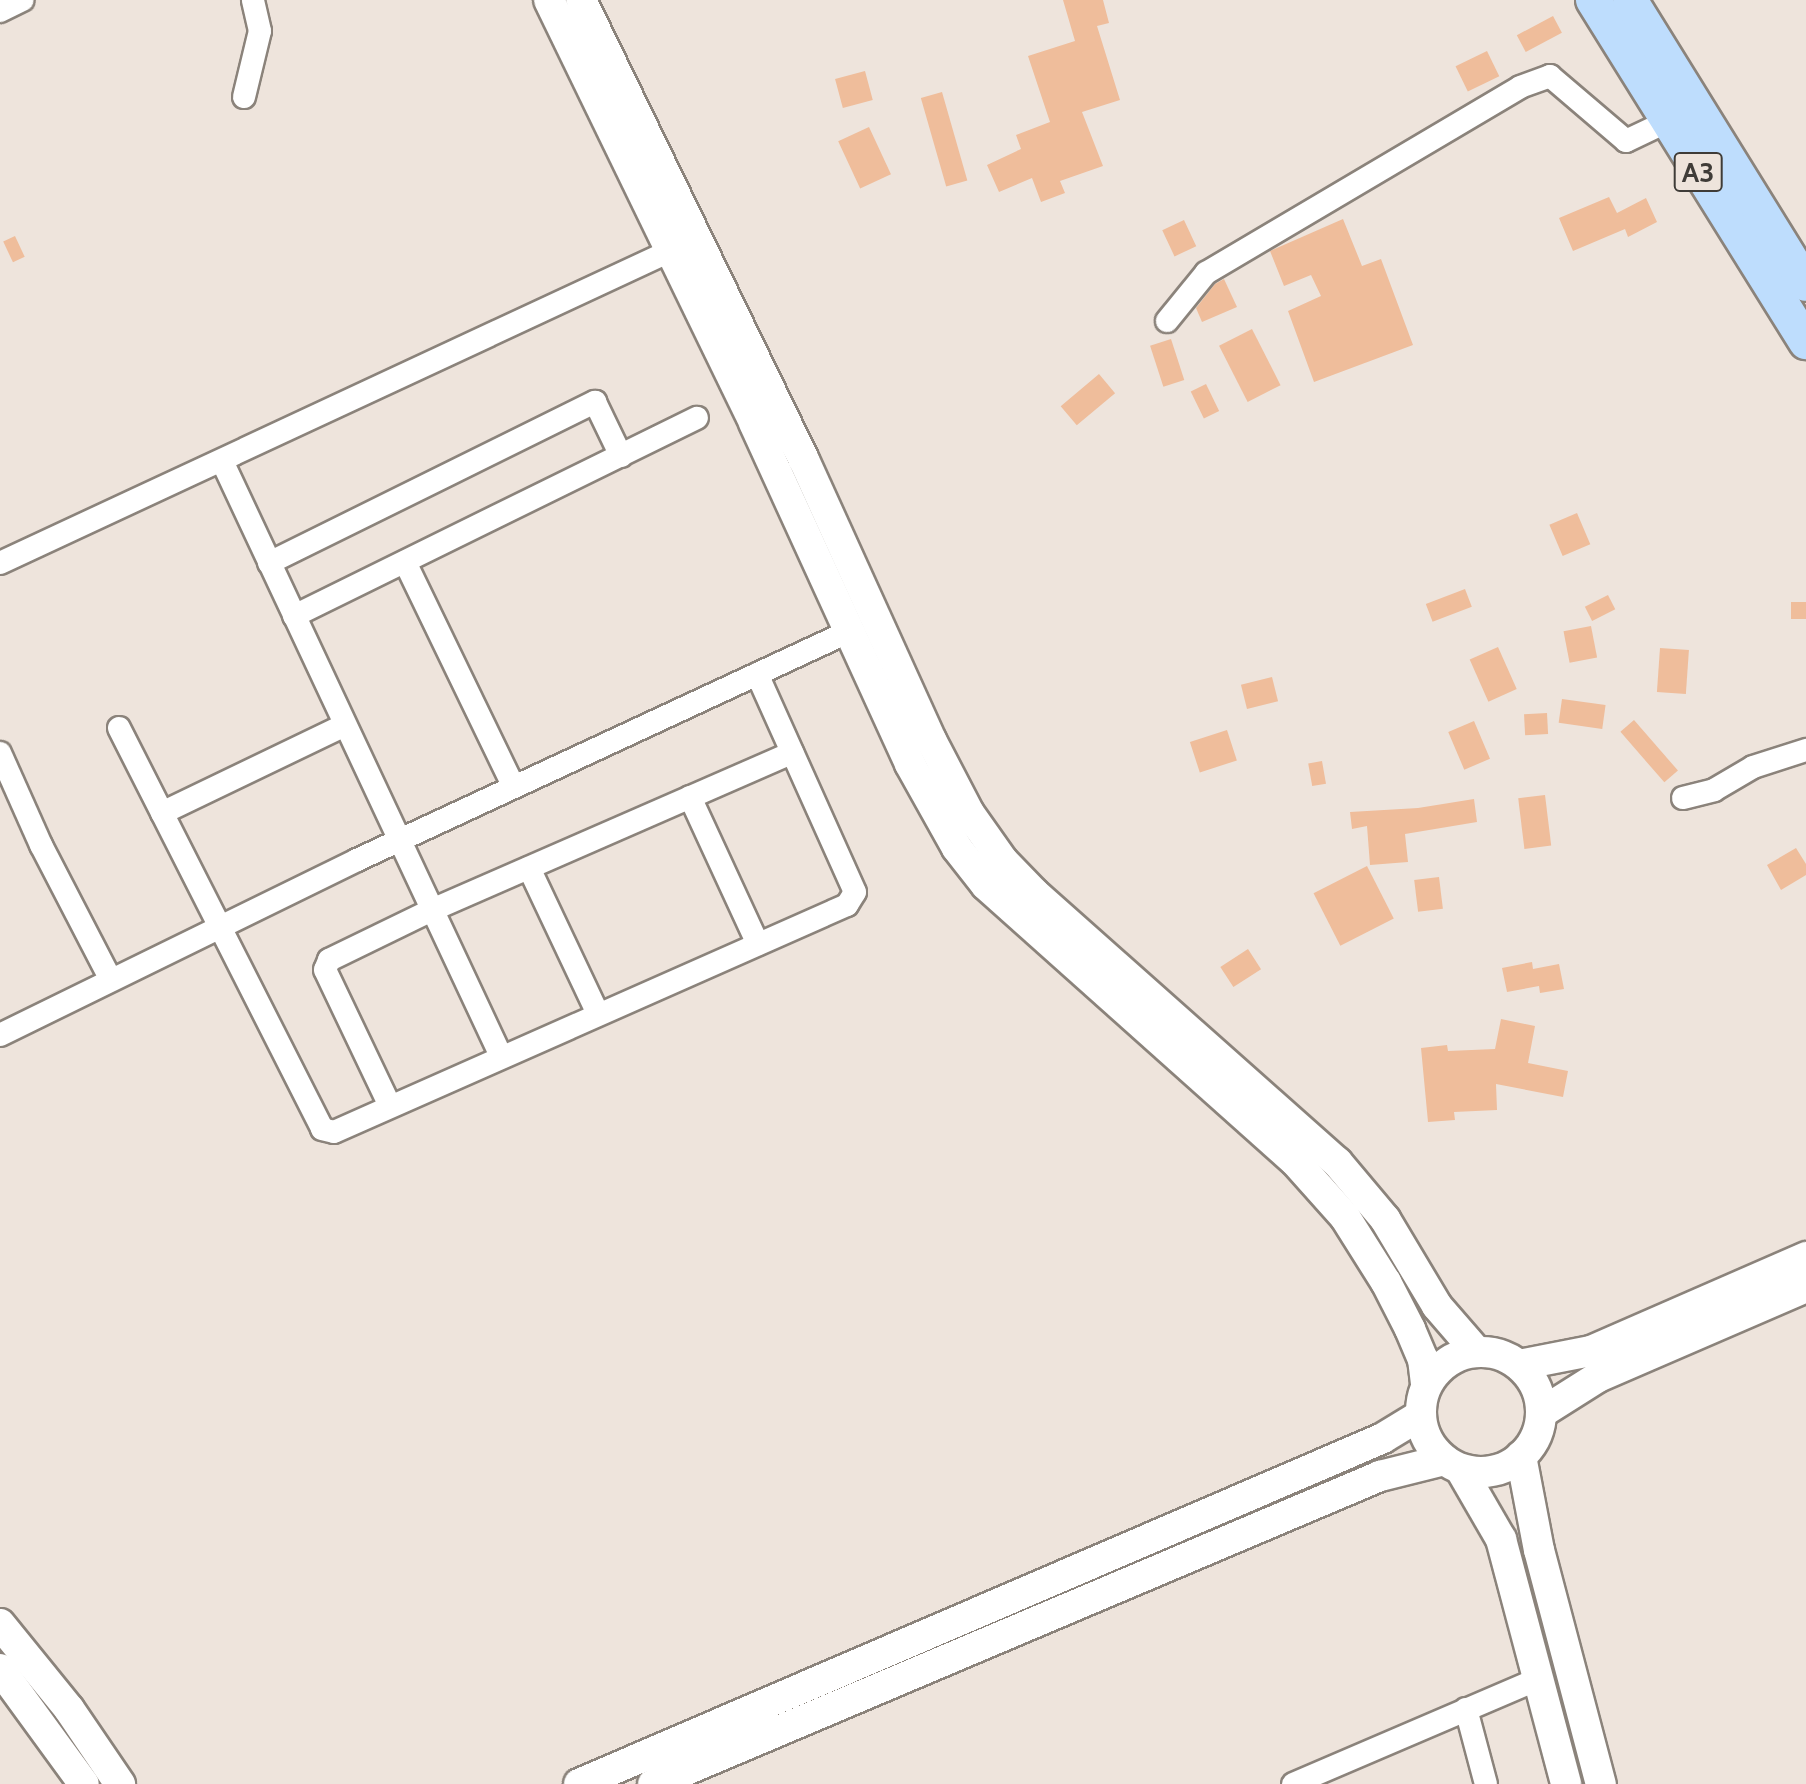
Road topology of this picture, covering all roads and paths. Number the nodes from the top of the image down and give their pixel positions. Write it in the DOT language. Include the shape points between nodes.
graph roads {
  1 [pos="23,0"];
  2 [pos="253,0"];
  3 [pos="549,0"];
  4 [pos="581,0"];
  5 [pos="1593,0"];
  6 [pos="1630,0"];
  7 [pos="0,11"];
  8 [pos="244,97"];
  9 [pos="1666,122"];
  10 [pos="684,245"];
  11 [pos="1806,284"];
  12 [pos="1167,321"];
  13 [pos="1806,342"];
  14 [pos="697,418"];
  15 [pos="621,456"];
  16 [pos="222,461"];
  17 [pos="405,562"];
  18 [pos="0,563"];
  19 [pos="269,563"];
  20 [pos="294,616"];
  21 [pos="850,631"];
  22 [pos="757,674"];
  23 [pos="345,725"];
  24 [pos="119,728"];
  25 [pos="1806,750"];
  26 [pos="0,753"];
  27 [pos="792,753"];
  28 [pos="514,787"];
  29 [pos="690,797"];
  30 [pos="1683,798"];
  31 [pos="162,813"];
  32 [pos="399,841"];
  33 [pos="529,868"];
  34 [pos="432,910"];
  35 [pos="221,927"];
  36 [pos="758,944"];
  37 [pos="111,980"];
  38 [pos="598,1014"];
  39 [pos="0,1035"];
  40 [pos="501,1056"];
  41 [pos="390,1106"];
  42 [pos="1806,1257"];
  43 [pos="1806,1287"];
  44 [pos="1476,1351"];
  45 [pos="1519,1365"];
  46 [pos="1426,1385"];
  47 [pos="1541,1413"];
  48 [pos="1421,1415"];
  49 [pos="1521,1456"];
  50 [pos="1453,1465"];
  51 [pos="0,1624"];
  52 [pos="0,1669"];
  53 [pos="1538,1679"];
  54 [pos="1466,1709"];
  55 [pos="84,1784"];
  56 [pos="120,1784"];
  57 [pos="579,1784"];
  58 [pos="653,1784"];
  59 [pos="1293,1784"];
  60 [pos="1486,1784"];
  61 [pos="1566,1784"];
  62 [pos="1601,1784"];
  1 -- 7 [label="street"];
  2 -- 8 [label="street" via="260,31"];
  3 -- 10 [label="street"];
  4 -- 10 [label="street"];
  5 -- 9 [label="main road, A3"];
  6 -- 11 [label="main road, A3"];
  9 -- 12 [label="street" via="1626,141 1550,76 1520,87 1206,273"];
  9 -- 13 [label="main road, A3"];
  10 -- 16 [label="street"];
  10 -- 21 [label="street"];
  10 -- 44 [label="street" via="804,460 931,740 969,813 1003,861 1337,1162 1385,1219 1437,1306"];
  14 -- 15 [label="street"];
  15 -- 17 [label="street"];
  15 -- 19 [label="street" via="595,402"];
  16 -- 18 [label="street"];
  16 -- 19 [label="street"];
  17 -- 20 [label="street"];
  17 -- 28 [label="street"];
  19 -- 20 [label="street"];
  20 -- 23 [label="street"];
  21 -- 22 [label="street"];
  21 -- 46 [label="street" via="910,764 967,860 1006,903 1295,1161 1345,1217 1410,1329 1423,1359"];
  22 -- 27 [label="street"];
  22 -- 28 [label="street"];
  23 -- 31 [label="street"];
  23 -- 32 [label="street"];
  24 -- 31 [label="street"];
  25 -- 30 [label="street"];
  26 -- 37 [label="street"];
  27 -- 29 [label="street"];
  27 -- 36 [label="street" via="855,892 847,905"];
  28 -- 32 [label="street"];
  29 -- 33 [label="street"];
  29 -- 36 [label="street"];
  31 -- 35 [label="street"];
  32 -- 34 [label="street"];
  32 -- 35 [label="street"];
  33 -- 34 [label="street"];
  33 -- 38 [label="street"];
  34 -- 40 [label="street"];
  34 -- 41 [label="street" via="329,960 325,970"];
  35 -- 37 [label="street"];
  35 -- 41 [label="street" via="322,1129 334,1132"];
  36 -- 38 [label="street"];
  37 -- 39 [label="street"];
  38 -- 40 [label="street"];
  40 -- 41 [label="street"];
  42 -- 45 [label="street" via="1591,1351"];
  43 -- 47 [label="street" via="1598,1377"];
  44 -- 45 [label="street"];
  44 -- 46 [label="street" via="1438,1368"];
  45 -- 47 [label="street" via="1539,1395"];
  46 -- 48 [label="street"];
  47 -- 49 [label="street" via="1538,1432"];
  48 -- 50 [label="street" via="1430,1445"];
  48 -- 57 [label="street" via="1383,1438"];
  49 -- 50 [label="street" via="1499,1470 1480,1473"];
  49 -- 62 [label="street" via="1539,1550"];
  50 -- 53 [label="street" via="1501,1539"];
  50 -- 58 [label="street" via="1380,1476"];
  51 -- 56 [label="street" via="69,1709"];
  52 -- 55 [label="street"];
  53 -- 54 [label="street"];
  53 -- 61 [label="street"];
  54 -- 59 [label="street"];
  54 -- 60 [label="street"];
}
